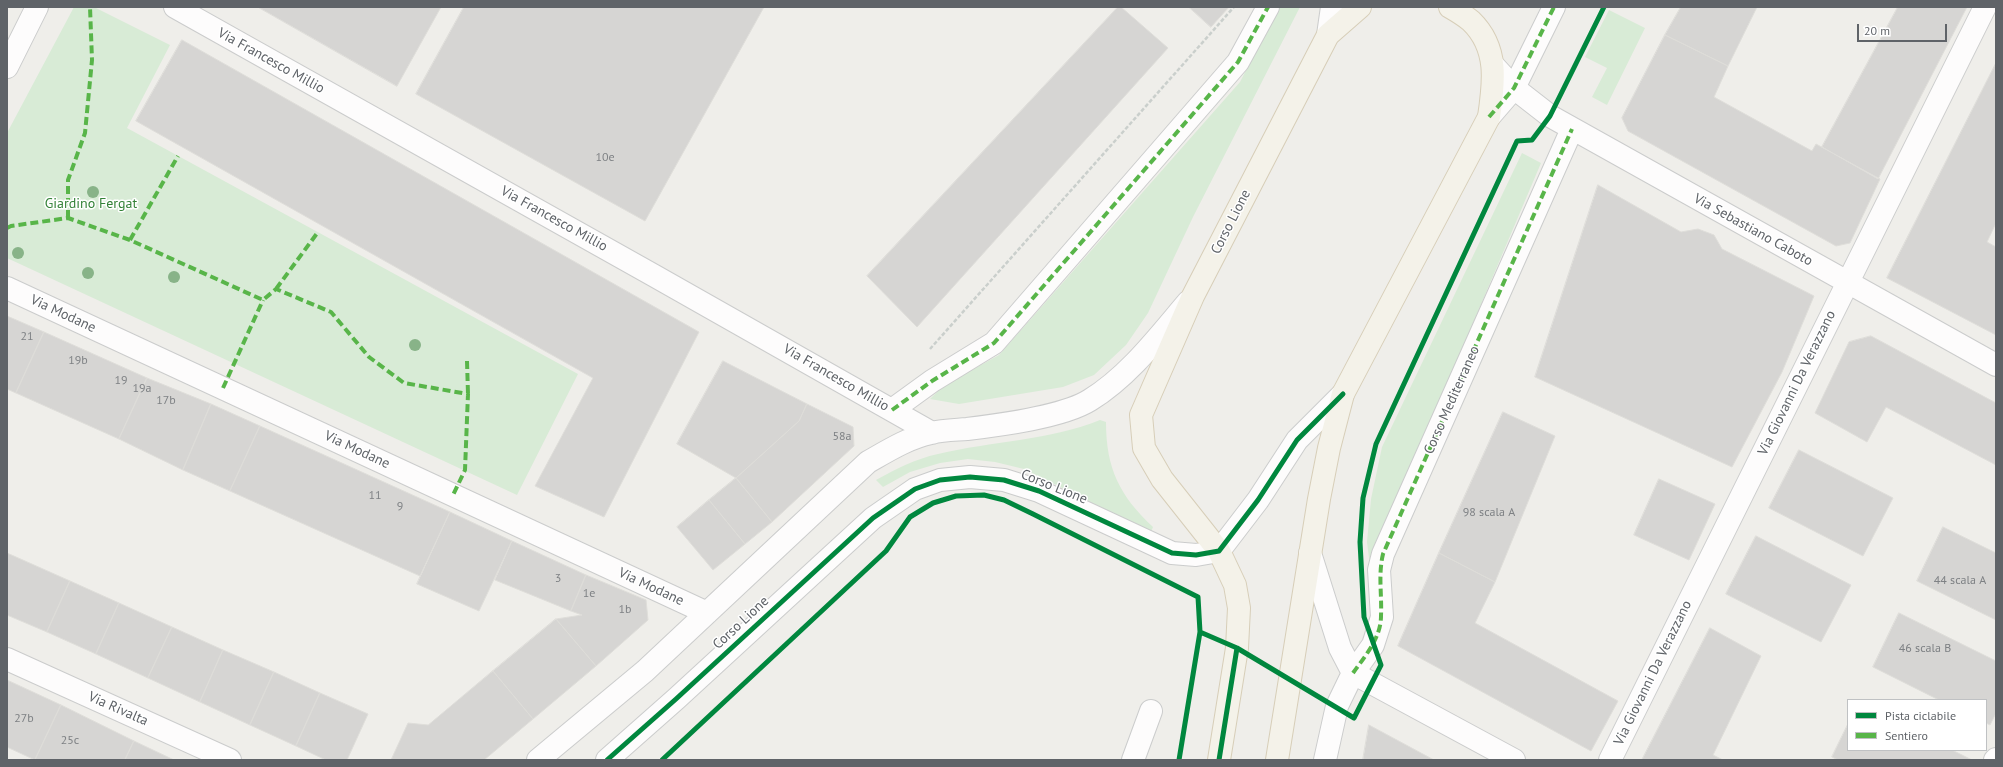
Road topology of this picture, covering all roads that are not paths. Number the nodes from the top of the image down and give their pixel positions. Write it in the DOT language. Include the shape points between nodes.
graph roads {
  1 [pos="37,7"];
  2 [pos="175,7"];
  3 [pos="1268,7"];
  4 [pos="1332,7"];
  5 [pos="1360,7"];
  6 [pos="1450,7"];
  7 [pos="1554,7"];
  8 [pos="1985,7"];
  9 [pos="1474,14"];
  10 [pos="1328,35"];
  11 [pos="1493,65"];
  12 [pos="7,67"];
  13 [pos="1514,88"];
  14 [pos="1490,117"];
  15 [pos="1572,129"];
  16 [pos="1846,283"];
  17 [pos="7,288"];
  18 [pos="1193,296"];
  19 [pos="1996,365"];
  20 [pos="1343,394"];
  21 [pos="892,410"];
  22 [pos="932,433"];
  23 [pos="1219,551"];
  24 [pos="1310,553"];
  25 [pos="707,613"];
  26 [pos="7,659"];
  27 [pos="1353,673"];
  28 [pos="1151,711"];
  29 [pos="230,760"];
  30 [pos="538,760"];
  31 [pos="607,760"];
  32 [pos="1133,760"];
  33 [pos="1219,760"];
  34 [pos="1277,760"];
  35 [pos="1325,760"];
  36 [pos="1514,760"];
  37 [pos="1610,760"];
  1 -- 12 [label="street"];
  2 -- 21 [label="street, Via Francesco Millio"];
  3 -- 21 [label="street" via="1238,62 994,343 932,381"];
  4 -- 10 [label="street, Corso Lione"];
  5 -- 10 [label="main road, Corso Lione"];
  6 -- 9 [label="main road"];
  7 -- 13 [label="street"];
  8 -- 16 [label="street, Via Giovanni Da Verazzano"];
  9 -- 11 [label="main road"];
  10 -- 18 [label="main road, Corso Lione"];
  11 -- 13 [label="street, Via Sebastiano Caboto"];
  11 -- 14 [label="main road"];
  13 -- 14 [label="street"];
  13 -- 15 [label="street, Via Sebastiano Caboto" via="1550,116"];
  14 -- 20 [label="main road"];
  15 -- 16 [label="street, Via Sebastiano Caboto"];
  15 -- 27 [label="street, Corso Mediterraneo" via="1383,554 1379,570 1382,617 1373,645"];
  16 -- 19 [label="street, Via Sebastiano Caboto"];
  16 -- 37 [label="street, Via Giovanni Da Verazzano"];
  17 -- 25 [label="street, Via Modane"];
  18 -- 22 [label="street, Corso Lione" via="1110,386 1089,400 1063,411 999,424"];
  18 -- 23 [label="main road" via="1141,415 1144,448 1162,479"];
  20 -- 23 [label="street" via="1297,440 1258,500"];
  20 -- 24 [label="main road" via="1329,448"];
  21 -- 22 [label="street, Via Francesco Millio"];
  22 -- 25 [label="street, Corso Lione" via="901,443 868,462"];
  23 -- 31 [label="street, Corso Lione" via="1196,555 1172,553 1039,490 1004,480 970,477 940,480 915,489 873,518 676,700"];
  23 -- 33 [label="main road" via="1235,585 1239,608 1237,648"];
  24 -- 27 [label="street" via="1340,648"];
  24 -- 34 [label="main road"];
  25 -- 30 [label="street, Corso Lione" via="645,671"];
  26 -- 29 [label="street, Via Rivalta"];
  27 -- 35 [label="street, Corso Mediterraneo" via="1337,706"];
  27 -- 36 [label="street"];
  28 -- 32 [label="street"];
}
